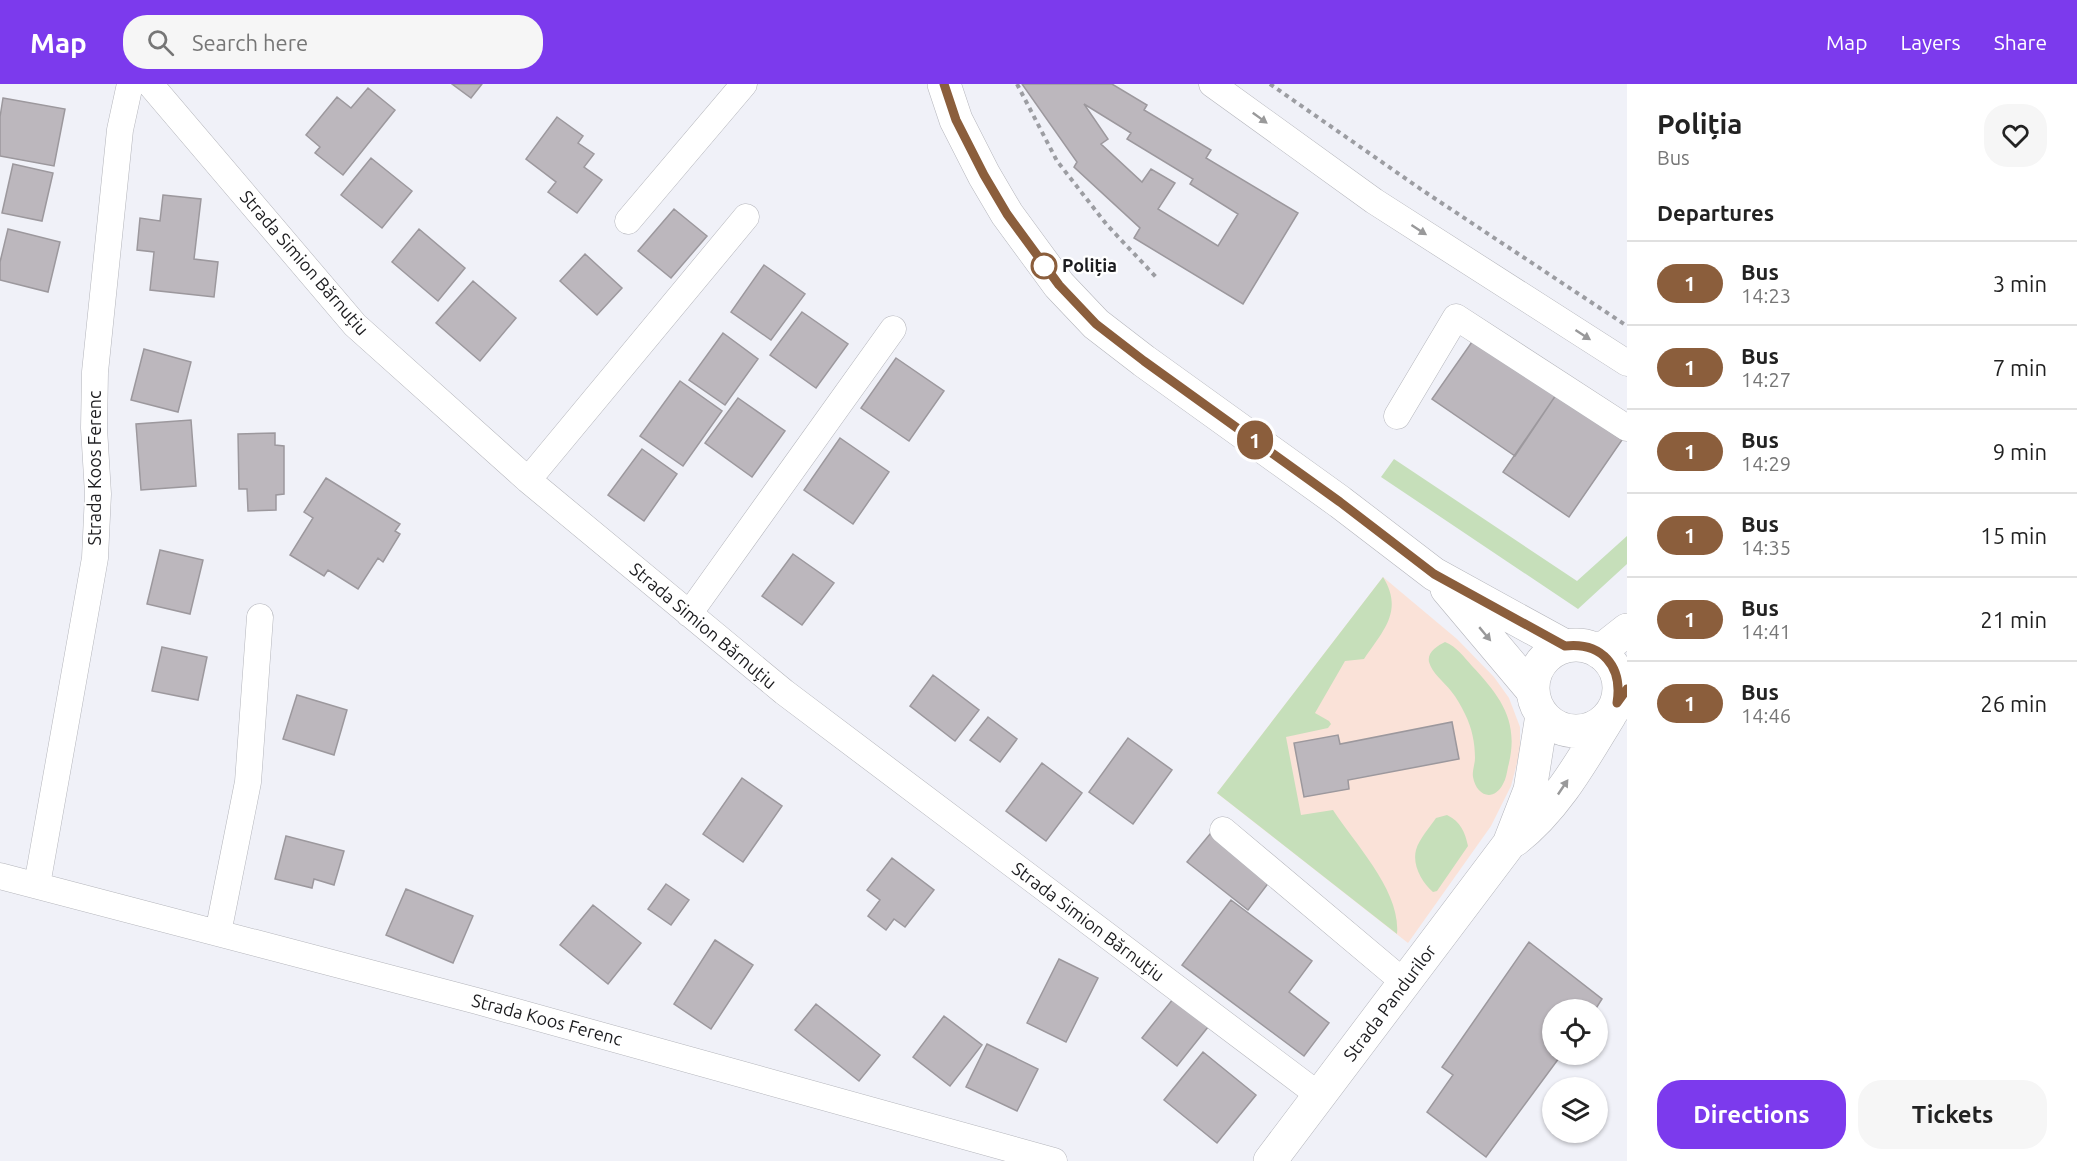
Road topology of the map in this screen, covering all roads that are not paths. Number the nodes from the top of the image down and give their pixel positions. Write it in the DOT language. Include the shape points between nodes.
graph roads {
  1 [pos="130,84"];
  2 [pos="150,84"];
  3 [pos="744,84"];
  4 [pos="944,84"];
  5 [pos="1212,84"];
  6 [pos="746,217"];
  7 [pos="628,221"];
  8 [pos="893,329"];
  9 [pos="1627,363"];
  10 [pos="1397,416"];
  11 [pos="1627,428"];
  12 [pos="528,480"];
  13 [pos="1434,574"];
  14 [pos="689,614"];
  15 [pos="260,617"];
  16 [pos="1627,630"];
  17 [pos="1565,646"];
  18 [pos="1599,652"];
  19 [pos="1618,702"];
  20 [pos="1537,703"];
  21 [pos="1223,830"];
  22 [pos="1509,844"];
  23 [pos="0,876"];
  24 [pos="37,885"];
  25 [pos="218,933"];
  26 [pos="1406,984"];
  27 [pos="1320,1096"];
  28 [pos="1054,1161"];
  29 [pos="1270,1161"];
  1 -- 24 [label="street, Strada Koos Ferenc" via="120,130 95,372 95,558"];
  2 -- 12 [label="street, Strada Simion Bărnuțiu" via="355,325"];
  3 -- 7 [label="street"];
  4 -- 13 [label="main road" via="956,120 1007,214 1059,285 1096,324"];
  5 -- 9 [label="street, one-way" via="1374,201"];
  6 -- 12 [label="street"];
  8 -- 14 [label="street"];
  10 -- 11 [label="street" via="1456,317"];
  12 -- 14 [label="street, Strada Simion Bărnuțiu"];
  13 -- 17 [label="main road"];
  13 -- 20 [label="main road, one-way"];
  14 -- 27 [label="street, Strada Simion Bărnuțiu" via="784,693"];
  15 -- 25 [label="street" via="248,782"];
  16 -- 18 [label="main road"];
  17 -- 18 [label="main road" via="1588,647"];
  17 -- 20 [label="main road" via="1540,663 1534,676"];
  18 -- 19 [label="main road" via="1617,674"];
  19 -- 20 [label="main road" via="1600,724 1576,732 1551,724"];
  22 -- 19 [label="main road, Strada Pandurilor, one-way" via="1552,805"];
  20 -- 22 [label="main road, Strada Pandurilor" via="1530,790"];
  21 -- 26 [label="street"];
  22 -- 26 [label="main road, Strada Pandurilor"];
  23 -- 24 [label="street, Strada Koos Ferenc"];
  24 -- 25 [label="street, Strada Koos Ferenc"];
  25 -- 28 [label="street, Strada Koos Ferenc"];
  26 -- 27 [label="main road, Strada Pandurilor"];
  27 -- 29 [label="main road, Strada Pandurilor"];
}
